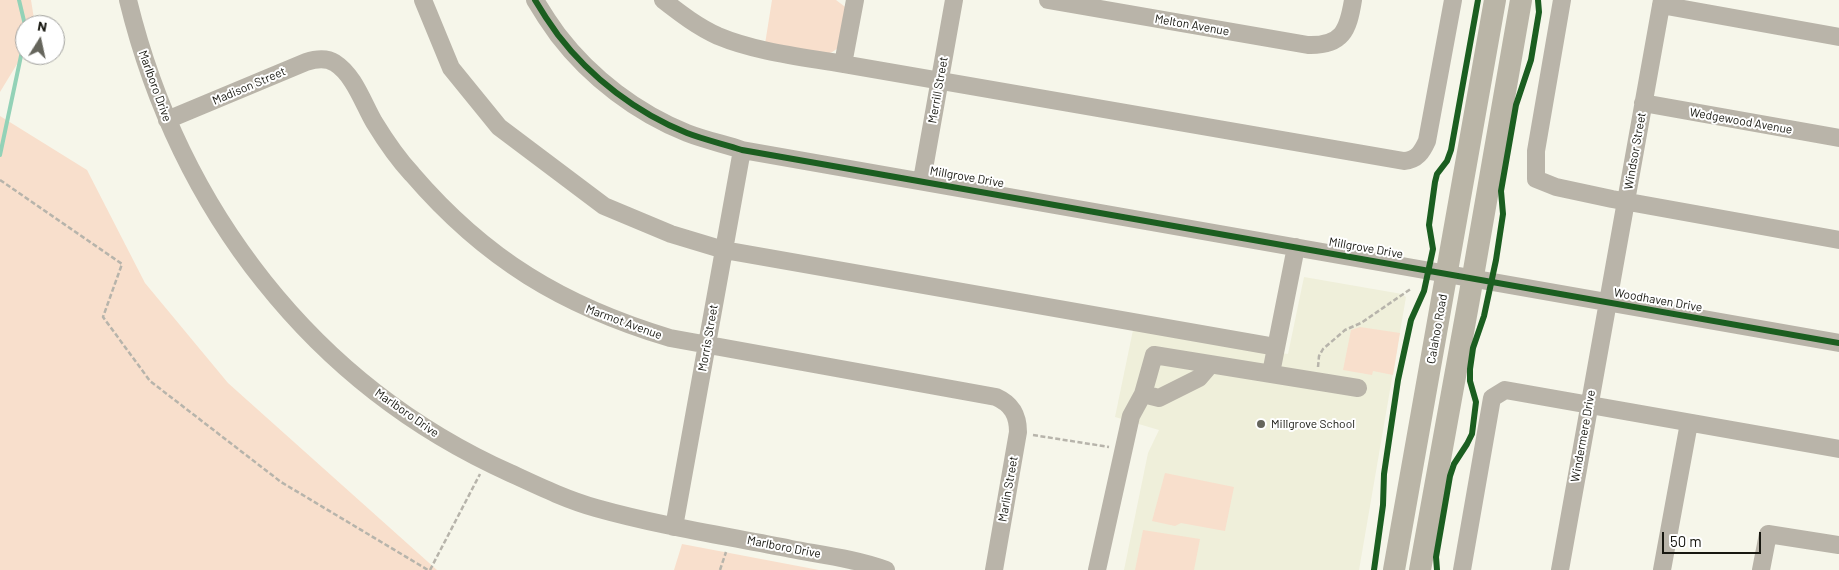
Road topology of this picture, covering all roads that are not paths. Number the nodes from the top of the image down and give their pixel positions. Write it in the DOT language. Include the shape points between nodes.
graph roads {
  1 [pos="128,0"];
  2 [pos="423,0"];
  3 [pos="535,0"];
  4 [pos="664,0"];
  5 [pos="855,0"];
  6 [pos="954,0"];
  7 [pos="1048,0"];
  8 [pos="1353,0"];
  9 [pos="1453,0"];
  10 [pos="1495,0"];
  11 [pos="1521,0"];
  12 [pos="1562,0"];
  13 [pos="1662,2"];
  14 [pos="1839,37"];
  15 [pos="333,61"];
  16 [pos="843,64"];
  17 [pos="940,80"];
  18 [pos="1643,103"];
  19 [pos="167,120"];
  20 [pos="1839,138"];
  21 [pos="742,150"];
  22 [pos="922,180"];
  23 [pos="1626,201"];
  24 [pos="1839,240"];
  25 [pos="1296,247"];
  26 [pos="724,250"];
  27 [pos="1447,274"];
  28 [pos="1472,279"];
  29 [pos="1608,302"];
  30 [pos="1839,343"];
  31 [pos="707,346"];
  32 [pos="1276,347"];
  33 [pos="1211,364"];
  34 [pos="1271,373"];
  35 [pos="1358,388"];
  36 [pos="1143,394"];
  37 [pos="1588,405"];
  38 [pos="1012,410"];
  39 [pos="1689,423"];
  40 [pos="1839,449"];
  41 [pos="674,527"];
  42 [pos="1839,545"];
  43 [pos="886,570"];
  44 [pos="994,570"];
  45 [pos="1097,570"];
  46 [pos="1394,570"];
  47 [pos="1420,570"];
  48 [pos="1462,570"];
  49 [pos="1560,570"];
  50 [pos="1662,570"];
  51 [pos="1761,570"];
  1 -- 19 [label="street, Marlboro Drive"];
  2 -- 26 [label="street" via="451,68 500,127 604,206 671,234"];
  3 -- 21 [label="street, Millgrove Drive" via="558,35 586,66 638,109 687,133"];
  4 -- 16 [label="street" via="686,18 719,36 757,48"];
  5 -- 16 [label="street"];
  6 -- 17 [label="street, Merrill Street"];
  7 -- 8 [label="street, Melton Avenue" via="1324,46 1335,41 1344,31"];
  9 -- 17 [label="street" via="1427,141 1418,157 1411,161"];
  10 -- 27 [label="main road, Calahoo Road"];
  11 -- 28 [label="main road, Calahoo Road"];
  12 -- 23 [label="street" via="1536,151 1536,179 1556,187"];
  13 -- 14 [label="street"];
  13 -- 18 [label="street, Windsor Street"];
  15 -- 19 [label="street, Madison Street" via="318,58 306,62"];
  15 -- 31 [label="street, Marmot Avenue" via="349,77 410,173 441,206 509,264 546,288 618,322"];
  16 -- 17 [label="street"];
  17 -- 22 [label="street, Merrill Street"];
  18 -- 20 [label="street, Wedgewood Avenue"];
  18 -- 23 [label="street, Windsor Street"];
  19 -- 41 [label="street, Marlboro Drive" via="225,229 258,274 294,318 382,398 470,454 539,486 591,506"];
  21 -- 22 [label="street, Millgrove Drive"];
  21 -- 26 [label="street, Morris Street"];
  22 -- 25 [label="street, Millgrove Drive"];
  23 -- 24 [label="street"];
  23 -- 29 [label="street, Windsor Street"];
  25 -- 27 [label="street, Millgrove Drive"];
  25 -- 32 [label="street"];
  26 -- 31 [label="street, Morris Street"];
  26 -- 32 [label="street"];
  27 -- 28 [label="street, Millgrove Drive"];
  27 -- 46 [label="main road, Calahoo Road"];
  28 -- 29 [label="street, Woodhaven Drive"];
  28 -- 47 [label="main road, Calahoo Road"];
  29 -- 30 [label="street, Woodhaven Drive"];
  29 -- 37 [label="street, Windermere Drive"];
  31 -- 38 [label="street, Marmot Avenue" via="996,397 1005,401"];
  31 -- 41 [label="street, Morris Street"];
  32 -- 34 [label="street"];
  33 -- 34 [label="street"];
  33 -- 36 [label="street" via="1200,378 1159,398"];
  33 -- 36 [label="street" via="1154,355"];
  34 -- 35 [label="street"];
  36 -- 45 [label="street" via="1130,416"];
  37 -- 39 [label="street"];
  37 -- 48 [label="street" via="1505,390 1492,398"];
  37 -- 49 [label="street, Windermere Drive"];
  38 -- 44 [label="street, Marlin Street" via="1018,420 1018,432"];
  39 -- 40 [label="street"];
  39 -- 50 [label="street"];
  41 -- 43 [label="street, Marlboro Drive" via="842,558"];
  42 -- 51 [label="street" via="1768,534"];
}
